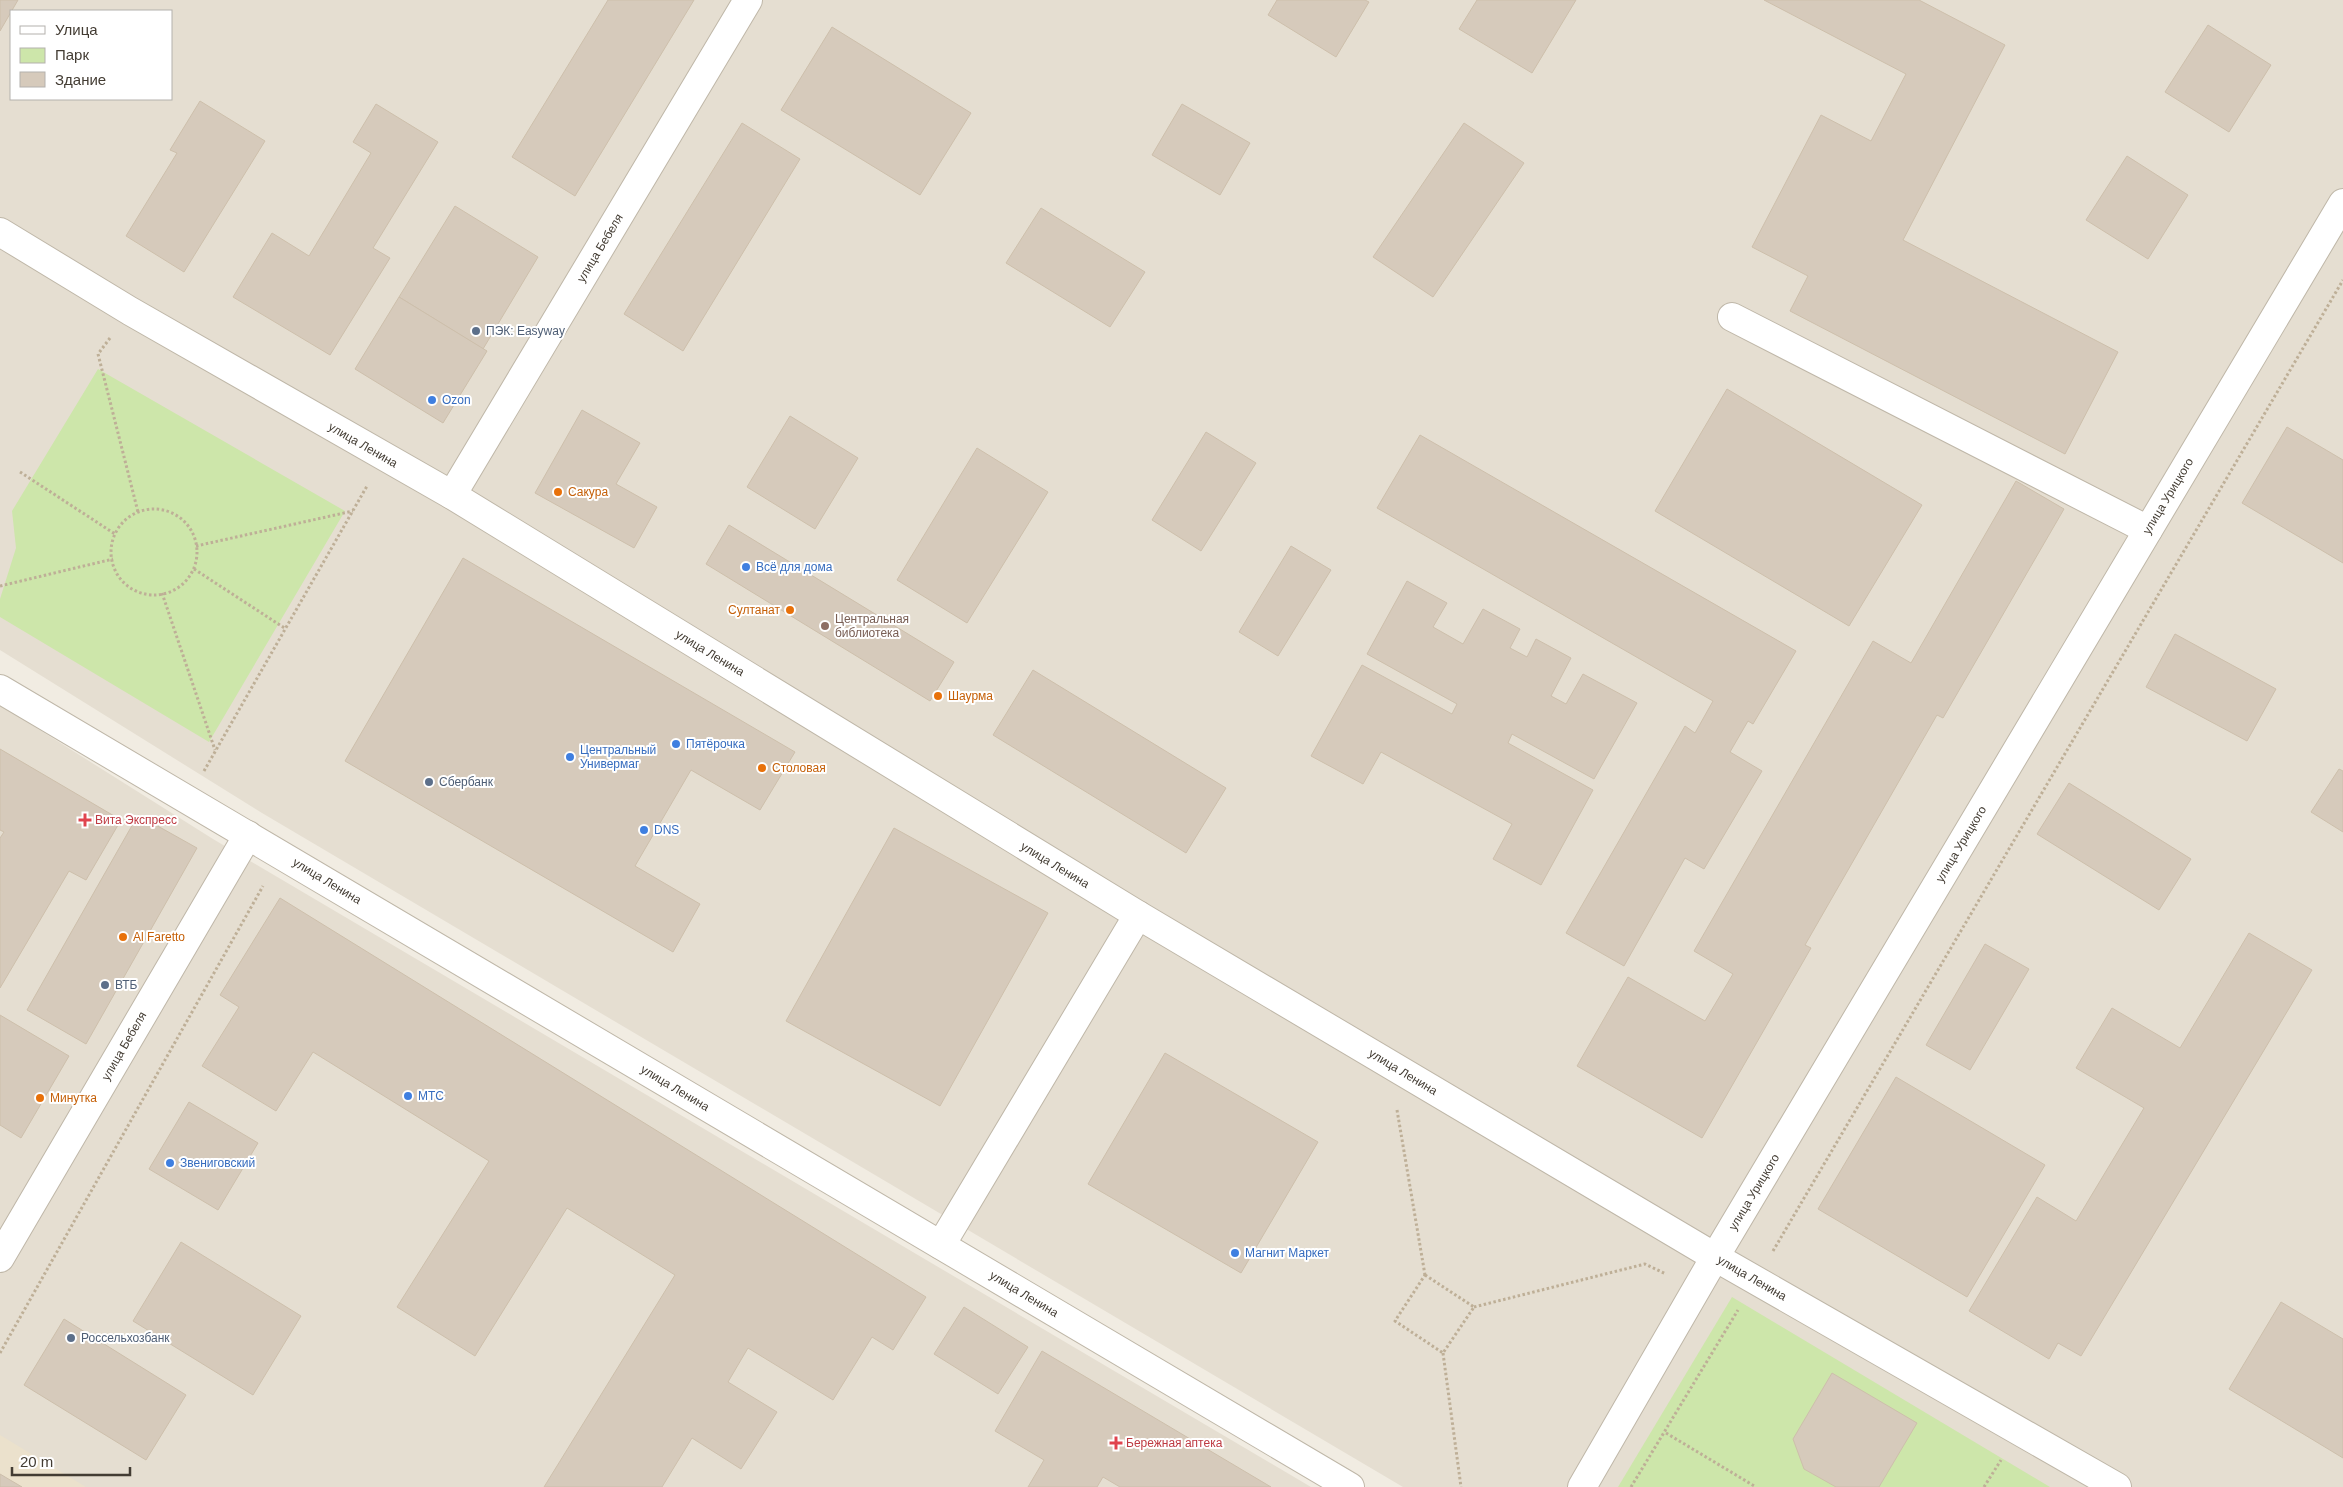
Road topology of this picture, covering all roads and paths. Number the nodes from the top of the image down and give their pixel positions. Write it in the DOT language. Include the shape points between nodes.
graph roads {
  1 [pos="748,0"];
  2 [pos="2343,203"];
  3 [pos="0,232"];
  4 [pos="2343,280"];
  5 [pos="130,311"];
  6 [pos="1732,317"];
  7 [pos="383,457"];
  8 [pos="20,472"];
  9 [pos="452,496"];
  10 [pos="353,511"];
  11 [pos="138,512"];
  12 [pos="2148,530"];
  13 [pos="114,534"];
  14 [pos="196,546"];
  15 [pos="113,559"];
  16 [pos="194,569"];
  17 [pos="0,586"];
  18 [pos="162,593"];
  19 [pos="286,629"];
  20 [pos="0,689"];
  21 [pos="215,751"];
  22 [pos="187,799"];
  23 [pos="248,835"];
  24 [pos="281,854"];
  25 [pos="1138,915"];
  26 [pos="1390,1064"];
  27 [pos="942,1245"];
  28 [pos="1715,1257"];
  29 [pos="0,1258"];
  30 [pos="1426,1275"];
  31 [pos="1756,1280"];
  32 [pos="1697,1289"];
  33 [pos="1474,1307"];
  34 [pos="1738,1310"];
  35 [pos="1442,1353"];
  36 [pos="0,1354"];
  37 [pos="1666,1433"];
  38 [pos="1350,1487"];
  39 [pos="1461,1487"];
  40 [pos="1582,1487"];
  41 [pos="1632,1487"];
  42 [pos="1756,1487"];
  43 [pos="2117,1487"];
  1 -- 9 [label="street, улица Бебеля"];
  2 -- 12 [label="street, улица Урицкого"];
  3 -- 5 [label="street, улица Ленина"];
  4 -- 31 [label="path"];
  5 -- 7 [label="street, улица Ленина"];
  5 -- 11 [label="path" via="98,354"];
  6 -- 12 [label="street"];
  7 -- 9 [label="street, улица Ленина"];
  7 -- 10 [label="path"];
  8 -- 13 [label="path"];
  9 -- 25 [label="street, улица Ленина"];
  10 -- 14 [label="path"];
  10 -- 19 [label="path"];
  11 -- 13 [label="path" via="124,521"];
  11 -- 14 [label="path" via="155,509 172,512 195,536"];
  12 -- 28 [label="street, улица Урицкого"];
  13 -- 15 [label="path"];
  14 -- 16 [label="path"];
  15 -- 17 [label="path"];
  15 -- 18 [label="path" via="114,567 124,582 137,591 154,595"];
  16 -- 18 [label="path" via="184,583"];
  16 -- 19 [label="path"];
  18 -- 21 [label="path"];
  19 -- 21 [label="path"];
  20 -- 22 [label="street, улица Ленина"];
  21 -- 22 [label="path"];
  22 -- 23 [label="street, улица Ленина"];
  23 -- 24 [label="street, улица Ленина"];
  23 -- 29 [label="street, улица Бебеля"];
  24 -- 27 [label="street, улица Ленина"];
  24 -- 36 [label="path"];
  25 -- 26 [label="street, улица Ленина"];
  25 -- 27 [label="street"];
  26 -- 28 [label="street, улица Ленина"];
  26 -- 30 [label="path"];
  27 -- 38 [label="street, улица Ленина"];
  28 -- 31 [label="street, улица Ленина"];
  28 -- 32 [label="street, улица Урицкого"];
  30 -- 33 [label="path"];
  30 -- 35 [label="path" via="1395,1321"];
  31 -- 34 [label="path"];
  31 -- 43 [label="street, улица Ленина"];
  32 -- 33 [label="path" via="1645,1264"];
  32 -- 34 [label="path"];
  32 -- 40 [label="street, улица Урицкого"];
  33 -- 35 [label="path"];
  34 -- 37 [label="path"];
  35 -- 39 [label="path"];
  37 -- 41 [label="path"];
  37 -- 42 [label="path"];
}
